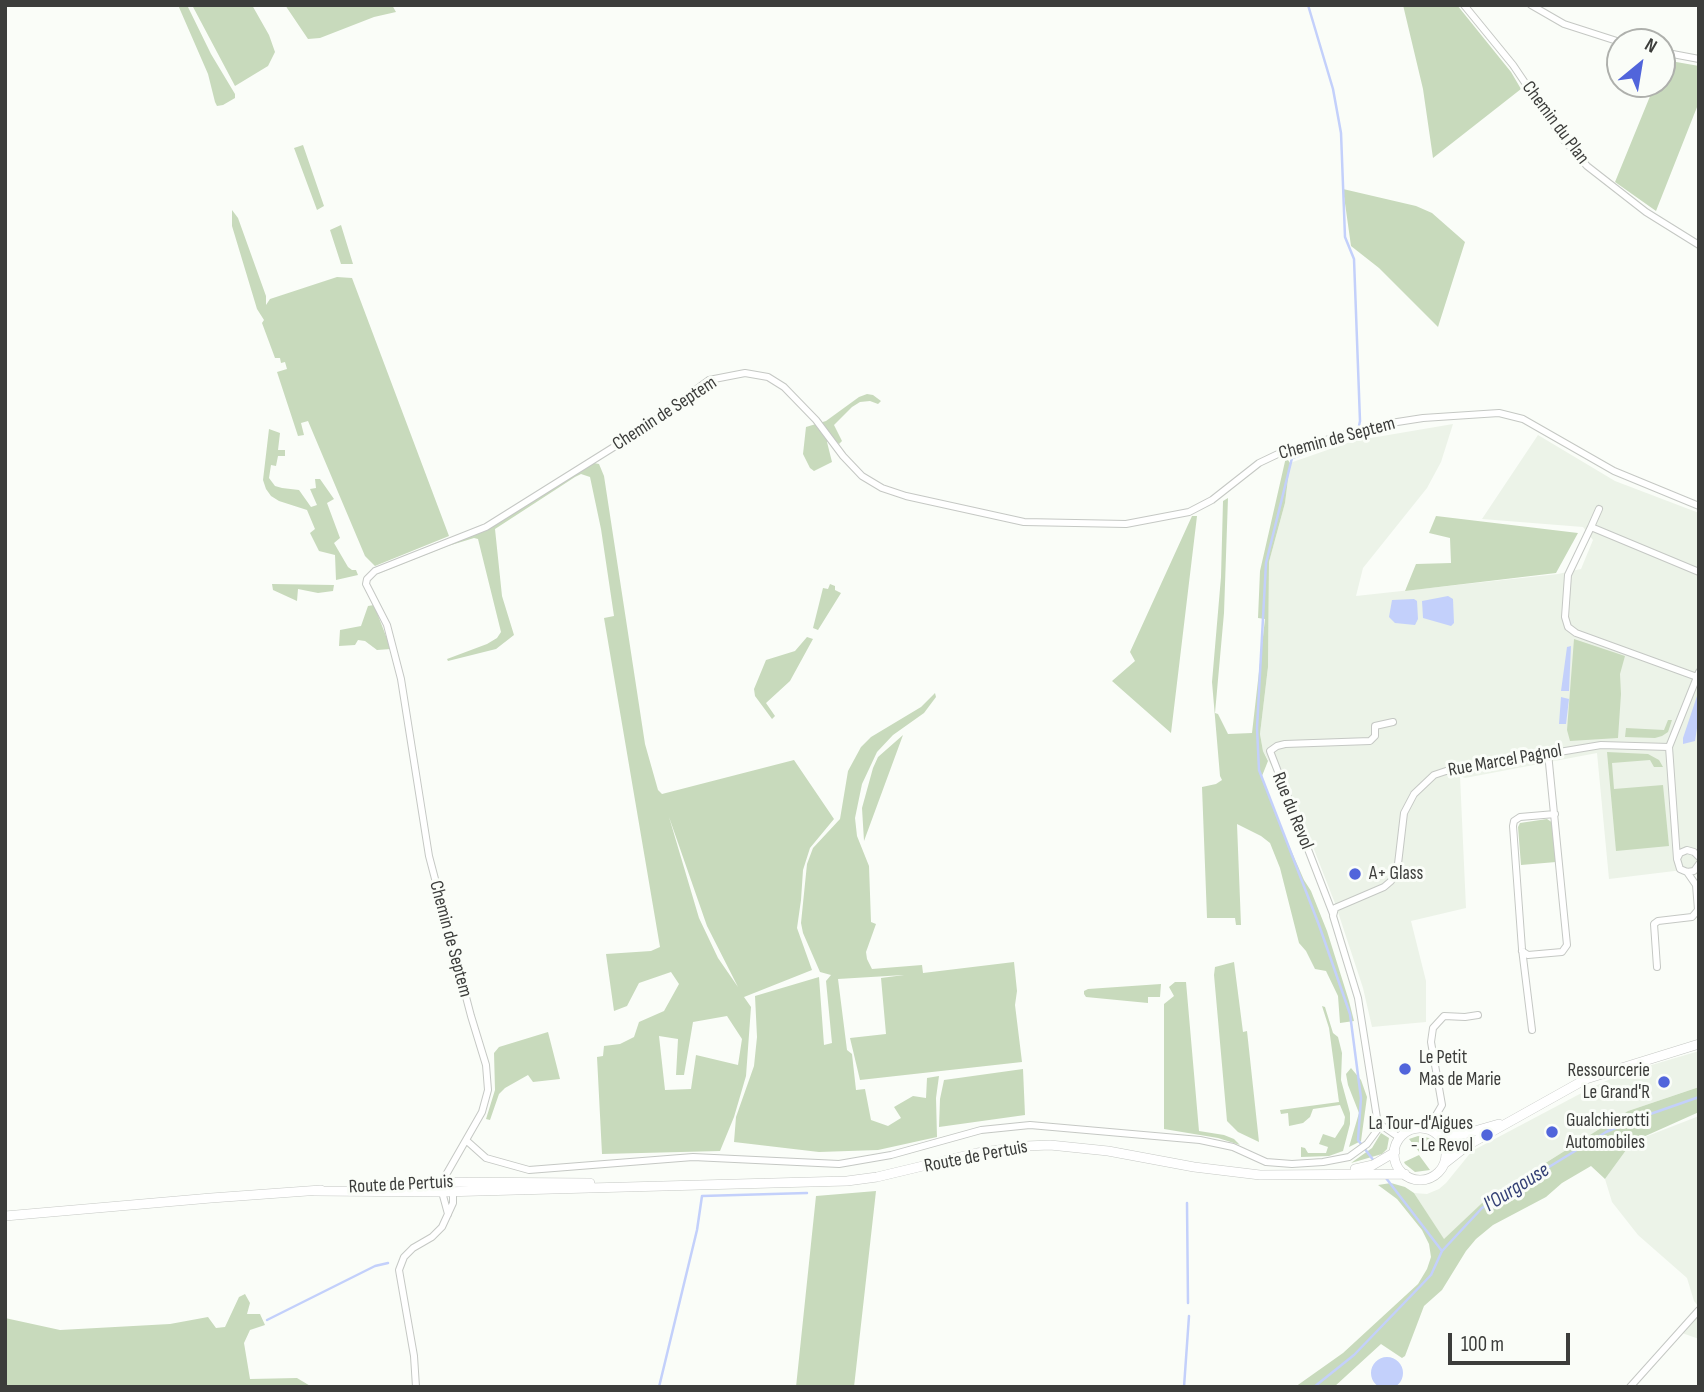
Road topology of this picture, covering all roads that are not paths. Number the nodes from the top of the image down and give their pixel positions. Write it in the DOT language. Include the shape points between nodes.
graph roads {
  1 [pos="1464,5"];
  2 [pos="1531,5"];
  3 [pos="1606,38"];
  4 [pos="1676,55"];
  5 [pos="1699,59"];
  6 [pos="1699,245"];
  7 [pos="1699,506"];
  8 [pos="1599,509"];
  9 [pos="1591,527"];
  10 [pos="1699,572"];
  11 [pos="1698,675"];
  12 [pos="1393,722"];
  13 [pos="1669,747"];
  14 [pos="1548,752"];
  15 [pos="1555,814"];
  16 [pos="1699,857"];
  17 [pos="1677,859"];
  18 [pos="1699,864"];
  19 [pos="1687,872"];
  20 [pos="1334,916"];
  21 [pos="1522,951"];
  22 [pos="1657,967"];
  23 [pos="1478,1015"];
  24 [pos="1532,1030"];
  25 [pos="1699,1044"];
  26 [pos="1514,1119"];
  27 [pos="1381,1125"];
  28 [pos="1428,1129"];
  29 [pos="1439,1136"];
  30 [pos="1400,1138"];
  31 [pos="467,1141"];
  32 [pos="1395,1152"];
  33 [pos="1445,1163"];
  34 [pos="1339,1173"];
  35 [pos="1405,1174"];
  36 [pos="446,1189"];
  37 [pos="5,1216"];
  38 [pos="1699,1310"];
  39 [pos="416,1387"];
  40 [pos="1630,1387"];
  1 -- 6 [label="street, Chemin du Plan" via="1587,166 1646,212"];
  2 -- 3 [label="street" via="1564,24"];
  4 -- 5 [label="street"];
  7 -- 31 [label="street, Chemin de Septem" via="1614,471 1523,419 1488,413 1378,425 1280,453 1189,512 1126,524 1024,522 882,488 862,476 816,420 768,377 745,373 709,380 641,430 486,527 375,571 367,579 387,625 401,679 429,856 486,1066 487,1099"];
  8 -- 9 [label="street"];
  9 -- 10 [label="street"];
  9 -- 11 [label="street" via="1568,575 1564,617 1568,627"];
  11 -- 13 [label="street"];
  12 -- 20 [label="street, Rue du Revol" via="1375,726 1370,741 1316,742 1277,746 1270,751"];
  13 -- 14 [label="street, Rue Marcel Pagnol" via="1601,745"];
  13 -- 17 [label="street"];
  14 -- 15 [label="street"];
  14 -- 20 [label="street, Rue Marcel Pagnol" via="1430,777 1404,813 1398,864 1391,881 1339,905"];
  15 -- 21 [label="street" via="1514,821"];
  15 -- 21 [label="street" via="1566,947 1562,952"];
  16 -- 17 [label="street" via="1687,850"];
  17 -- 19 [label="street" via="1680,869"];
  18 -- 19 [label="street"];
  19 -- 22 [label="street" via="1696,885 1698,910 1692,917 1654,924"];
  20 -- 27 [label="street" via="1358,998"];
  21 -- 24 [label="street"];
  23 -- 28 [label="street" via="1444,1016 1433,1028 1431,1042 1442,1105"];
  25 -- 26 [label="main road" via="1586,1079"];
  26 -- 29 [label="main road" via="1464,1134"];
  26 -- 33 [label="main road"];
  27 -- 30 [label="street"];
  27 -- 31 [label="street" via="1363,1148 1349,1157 1292,1164 1274,1164 1229,1146 1192,1139 1031,1125 981,1130 839,1164 693,1157 529,1170 486,1158"];
  28 -- 29 [label="main road"];
  28 -- 30 [label="main road" via="1416,1128"];
  29 -- 33 [label="main road" via="1446,1149"];
  30 -- 32 [label="main road"];
  31 -- 36 [label="street, Chemin de Septem" via="449,1167"];
  32 -- 34 [label="main road, Route de Pertuis" via="1373,1165"];
  32 -- 35 [label="main road"];
  33 -- 35 [label="main road" via="1428,1179"];
  34 -- 35 [label="main road, Route de Pertuis"];
  34 -- 36 [label="main road, Route de Pertuis" via="1244,1174 1050,1145 977,1153 847,1181"];
  36 -- 37 [label="main road, Route de Pertuis" via="315,1191"];
  36 -- 39 [label="street" via="448,1214 438,1233 404,1256 399,1270"];
  38 -- 40 [label="street"];
}
